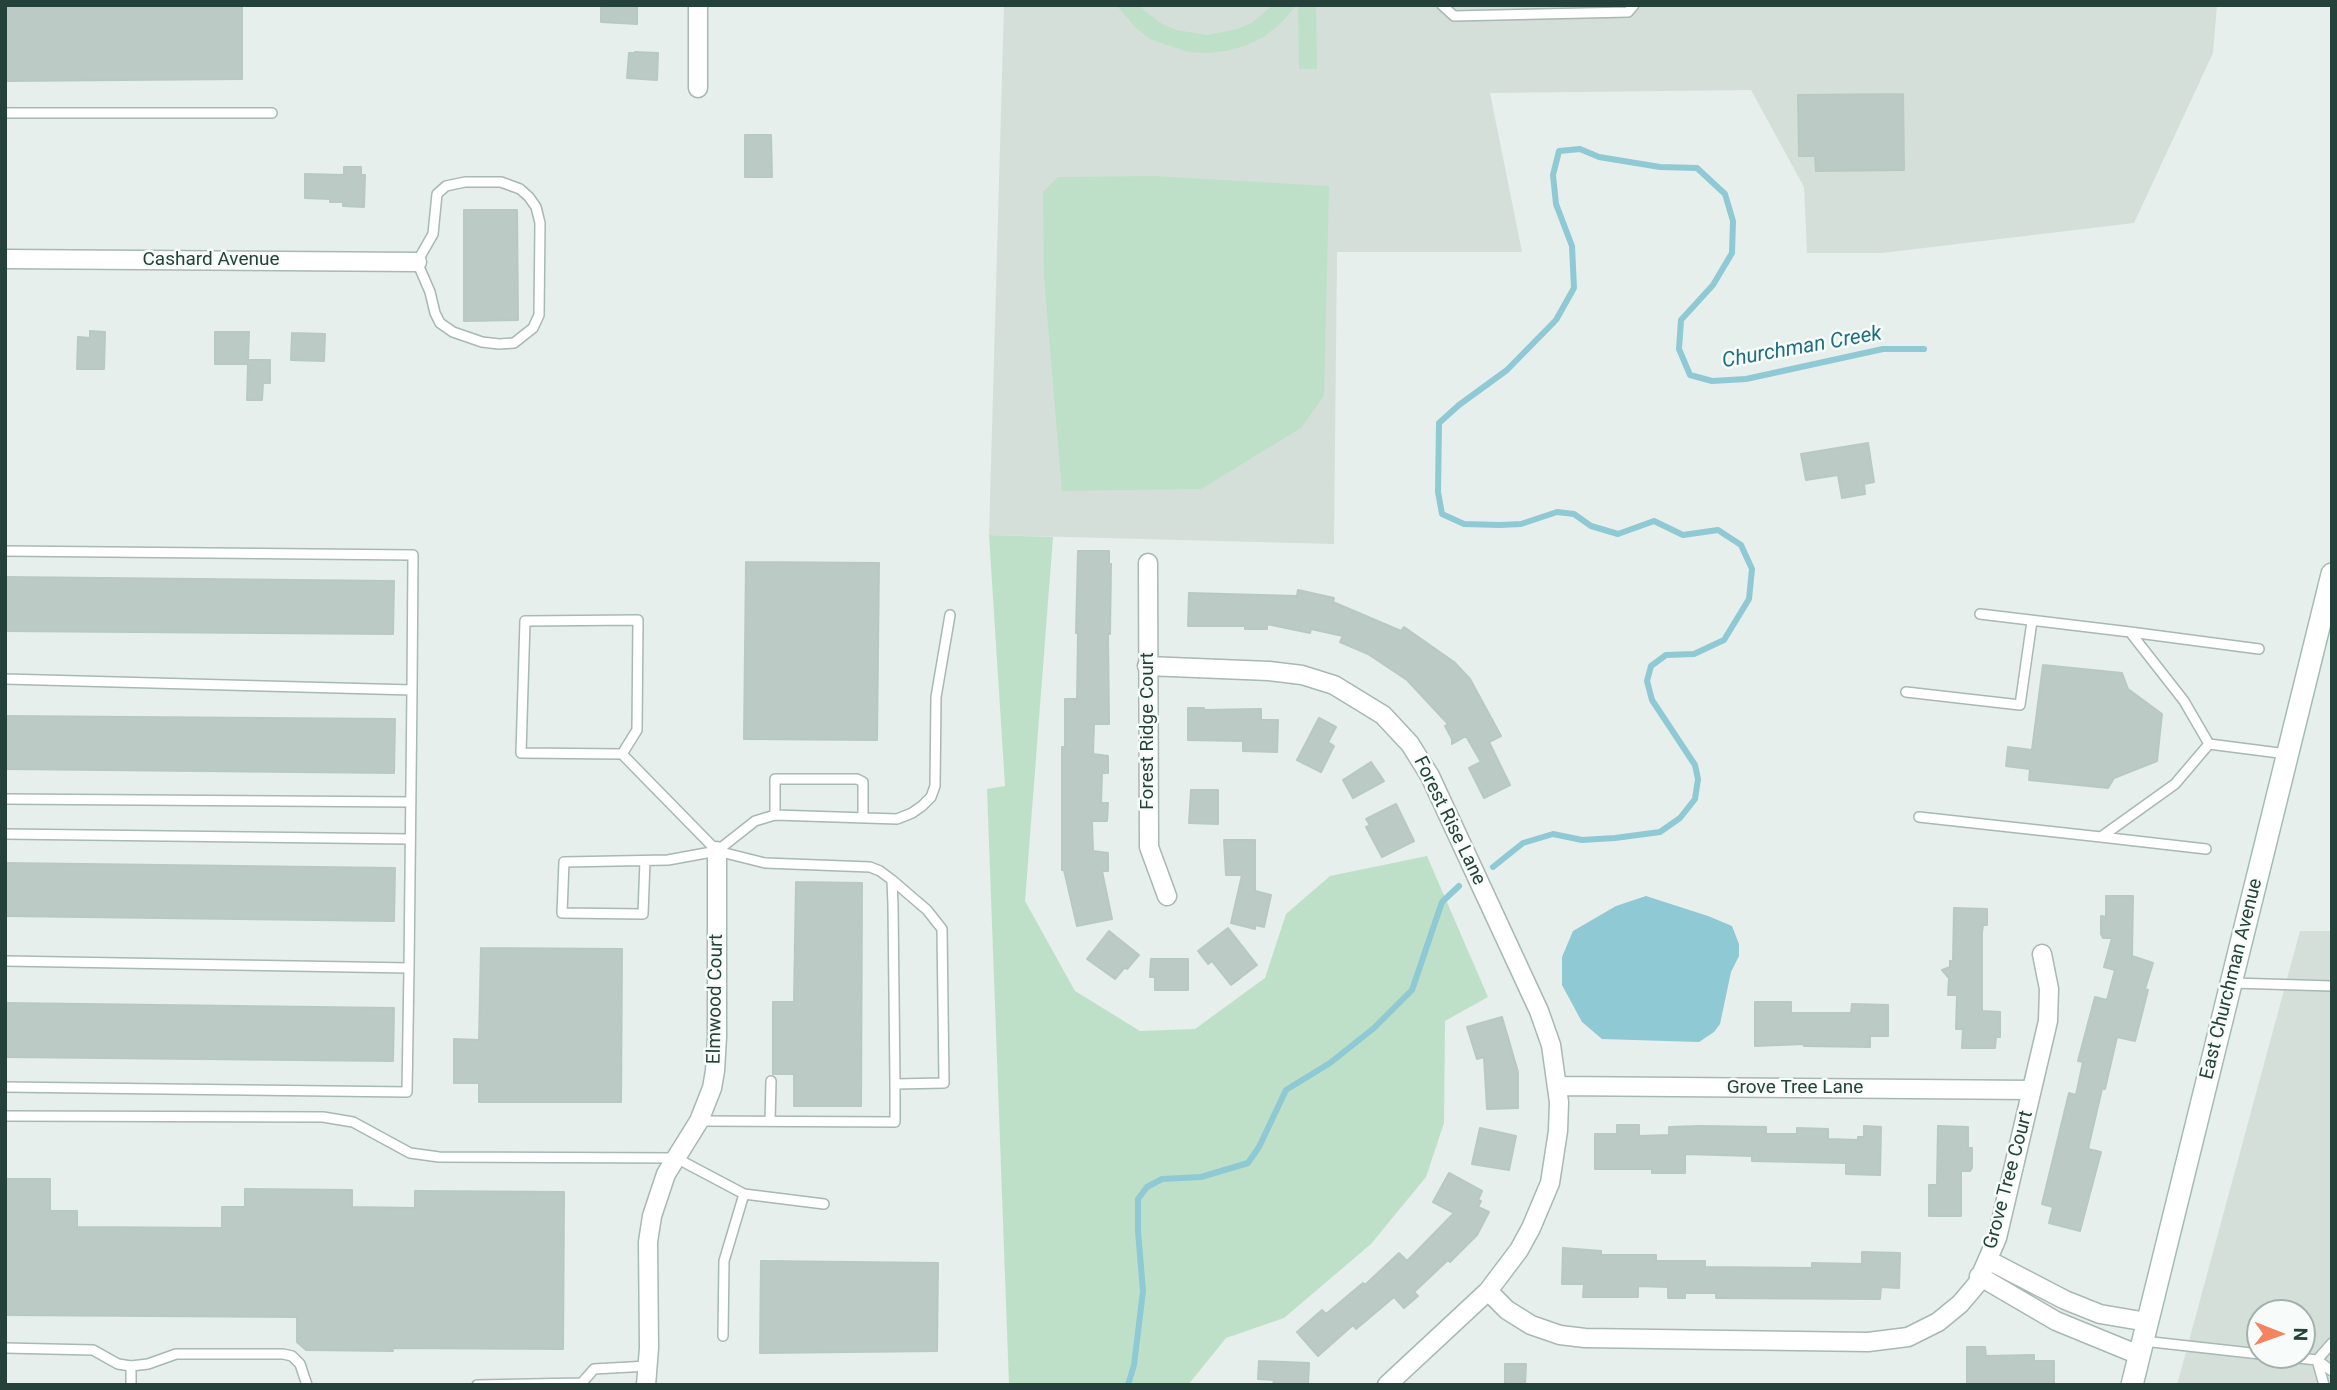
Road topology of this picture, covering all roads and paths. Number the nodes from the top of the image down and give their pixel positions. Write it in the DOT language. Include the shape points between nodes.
graph roads {
  1 [pos="698,5"];
  2 [pos="1442,5"];
  3 [pos="1634,5"];
  4 [pos="698,88"];
  5 [pos="5,113"];
  6 [pos="272,113"];
  7 [pos="5,259"];
  8 [pos="417,261"];
  9 [pos="5,551"];
  10 [pos="1148,563"];
  11 [pos="2332,574"];
  12 [pos="950,614"];
  13 [pos="1980,614"];
  14 [pos="2032,621"];
  15 [pos="2130,632"];
  16 [pos="2259,649"];
  17 [pos="1147,666"];
  18 [pos="5,679"];
  19 [pos="412,690"];
  20 [pos="1906,692"];
  21 [pos="2209,744"];
  22 [pos="622,754"];
  23 [pos="2287,754"];
  24 [pos="5,799"];
  25 [pos="411,802"];
  26 [pos="775,816"];
  27 [pos="863,817"];
  28 [pos="1919,817"];
  29 [pos="5,834"];
  30 [pos="2101,837"];
  31 [pos="410,839"];
  32 [pos="2207,849"];
  33 [pos="717,851"];
  34 [pos="645,861"];
  35 [pos="892,880"];
  36 [pos="1167,897"];
  37 [pos="2042,954"];
  38 [pos="5,961"];
  39 [pos="408,968"];
  40 [pos="2231,983"];
  41 [pos="2332,986"];
  42 [pos="771,1081"];
  43 [pos="895,1084"];
  44 [pos="1557,1086"];
  45 [pos="5,1087"];
  46 [pos="2032,1090"];
  47 [pos="5,1116"];
  48 [pos="699,1121"];
  49 [pos="770,1121"];
  50 [pos="676,1158"];
  51 [pos="744,1194"];
  52 [pos="824,1204"];
  53 [pos="1988,1260"];
  54 [pos="1979,1276"];
  55 [pos="1488,1292"];
  56 [pos="723,1336"];
  57 [pos="2143,1339"];
  58 [pos="2332,1343"];
  59 [pos="5,1348"];
  60 [pos="2246,1352"];
  61 [pos="2332,1356"];
  62 [pos="2317,1360"];
  63 [pos="131,1366"];
  64 [pos="648,1366"];
  65 [pos="2332,1371"];
  66 [pos="581,1384"];
  67 [pos="131,1385"];
  68 [pos="307,1385"];
  69 [pos="477,1385"];
  70 [pos="646,1385"];
  71 [pos="1387,1385"];
  72 [pos="2132,1385"];
  73 [pos="2324,1385"];
  1 -- 4 [label="street"];
  2 -- 3 [label="lane" via="1454,16 1628,12"];
  5 -- 6 [label="lane"];
  7 -- 8 [label="street, Cashard Avenue"];
  8 -- 8 [label="lane" via="433,234 437,194 446,186 501,182 520,189 536,207 540,223 540,303 534,328 514,343 499,344 453,332 440,323"];
  9 -- 19 [label="lane" via="413,555"];
  10 -- 17 [label="street, Forest Ridge Court"];
  11 -- 23 [label="street, East Churchman Avenue"];
  12 -- 27 [label="lane" via="936,697 931,797 904,817"];
  13 -- 14 [label="lane"];
  14 -- 15 [label="lane"];
  14 -- 20 [label="lane" via="2020,705"];
  15 -- 16 [label="lane"];
  15 -- 21 [label="lane" via="2184,701"];
  17 -- 36 [label="street, Forest Ridge Court" via="1149,847"];
  17 -- 44 [label="street, Forest Rise Lane" via="1302,675 1334,685 1383,715 1410,744 1430,776 1539,1011 1551,1045"];
  18 -- 19 [label="lane"];
  19 -- 25 [label="lane"];
  21 -- 23 [label="lane"];
  21 -- 30 [label="lane" via="2175,784"];
  22 -- 22 [label="lane" via="637,730 638,620 524,621 521,753"];
  22 -- 33 [label="lane"];
  23 -- 40 [label="street, East Churchman Avenue"];
  24 -- 25 [label="lane"];
  25 -- 31 [label="lane"];
  26 -- 27 [label="lane"];
  26 -- 27 [label="lane" via="775,779 857,779 863,782"];
  26 -- 33 [label="lane" via="755,821"];
  28 -- 30 [label="lane"];
  29 -- 31 [label="lane"];
  30 -- 32 [label="lane"];
  31 -- 39 [label="lane"];
  33 -- 34 [label="lane"];
  33 -- 35 [label="lane" via="765,863 870,867"];
  33 -- 48 [label="street, Elmwood Court" via="717,1054 712,1088"];
  34 -- 34 [label="lane" via="564,862 562,913 643,914"];
  35 -- 43 [label="lane"];
  35 -- 43 [label="lane" via="942,929 944,1083"];
  37 -- 46 [label="street, Grove Tree Court" via="2049,989 2048,1021"];
  38 -- 39 [label="lane"];
  39 -- 45 [label="lane" via="407,1092"];
  40 -- 41 [label="lane"];
  40 -- 57 [label="street, East Churchman Avenue"];
  42 -- 49 [label="lane"];
  43 -- 49 [label="lane" via="895,1122"];
  44 -- 46 [label="street, Grove Tree Lane"];
  44 -- 55 [label="street, Forest Rise Lane" via="1558,1131 1550,1182 1519,1250"];
  46 -- 53 [label="street, Grove Tree Court"];
  47 -- 50 [label="lane" via="323,1117 353,1122 410,1153 439,1157"];
  48 -- 49 [label="lane"];
  48 -- 50 [label="street, Elmwood Court"];
  50 -- 51 [label="lane"];
  50 -- 64 [label="street, Elmwood Court" via="666,1174 651,1224"];
  51 -- 52 [label="lane"];
  51 -- 56 [label="lane" via="724,1261"];
  53 -- 54 [label="street, Grove Tree Court"];
  53 -- 57 [label="street"];
  54 -- 55 [label="street, Grove Tree Court" via="1946,1318 1908,1337 1868,1342 1560,1335 1522,1319"];
  54 -- 57 [label="street" via="2056,1321"];
  55 -- 71 [label="street, Forest Rise Lane"];
  57 -- 60 [label="lane"];
  57 -- 72 [label="street, East Churchman Avenue"];
  58 -- 62 [label="lane"];
  59 -- 63 [label="lane" via="93,1350"];
  61 -- 62 [label="lane"];
  62 -- 65 [label="lane"];
  62 -- 73 [label="lane"];
  63 -- 67 [label="lane"];
  63 -- 68 [label="lane" via="176,1354 283,1354 300,1364"];
  64 -- 66 [label="lane" via="594,1369"];
  64 -- 70 [label="street, Elmwood Court"];
  66 -- 69 [label="lane"];
}
